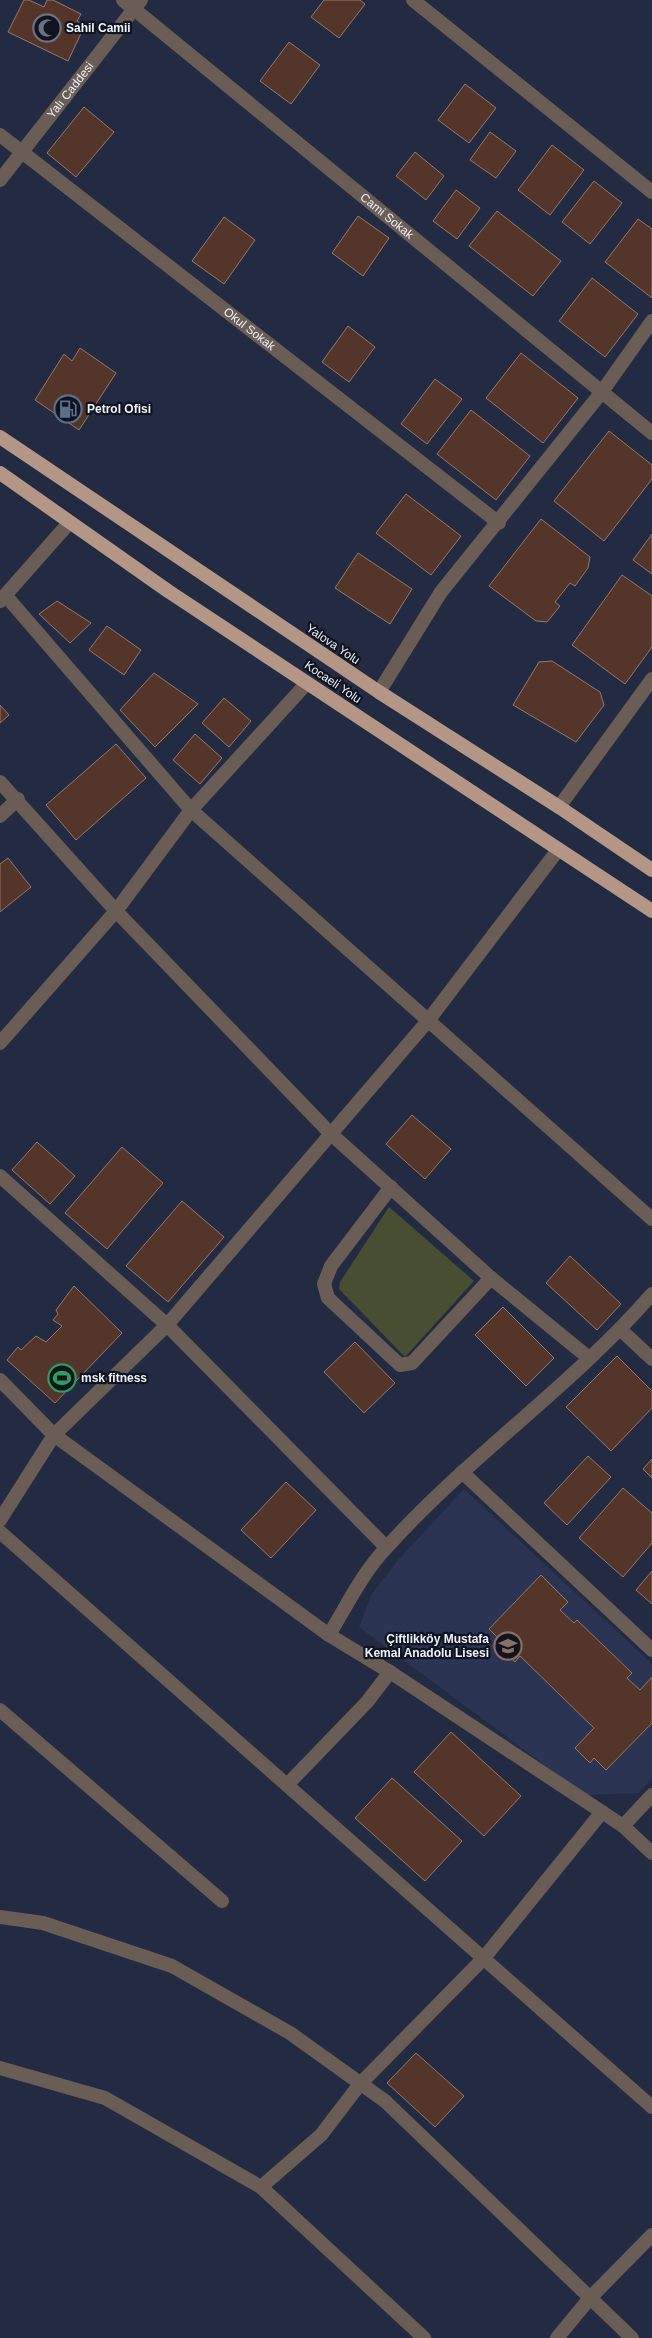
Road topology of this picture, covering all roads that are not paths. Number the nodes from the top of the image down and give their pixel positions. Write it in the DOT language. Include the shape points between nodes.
graph roads {
  1 [pos="123,0"];
  2 [pos="413,0"];
  3 [pos="137,4"];
  4 [pos="0,135"];
  5 [pos="22,152"];
  6 [pos="0,180"];
  7 [pos="652,192"];
  8 [pos="652,321"];
  9 [pos="601,393"];
  10 [pos="652,433"];
  11 [pos="0,437"];
  12 [pos="0,473"];
  13 [pos="69,523"];
  14 [pos="499,523"];
  15 [pos="3,599"];
  16 [pos="652,680"];
  17 [pos="307,683"];
  18 [pos="379,692"];
  19 [pos="0,782"];
  20 [pos="18,799"];
  21 [pos="559,807"];
  22 [pos="191,810"];
  23 [pos="0,816"];
  24 [pos="558,850"];
  25 [pos="652,870"];
  26 [pos="116,911"];
  27 [pos="652,911"];
  28 [pos="428,1022"];
  29 [pos="0,1044"];
  30 [pos="330,1133"];
  31 [pos="0,1176"];
  32 [pos="391,1187"];
  33 [pos="652,1219"];
  34 [pos="490,1278"];
  35 [pos="652,1294"];
  36 [pos="167,1325"];
  37 [pos="621,1330"];
  38 [pos="589,1358"];
  39 [pos="652,1359"];
  40 [pos="0,1380"];
  41 [pos="54,1435"];
  42 [pos="462,1472"];
  43 [pos="0,1520"];
  44 [pos="0,1532"];
  45 [pos="386,1547"];
  46 [pos="329,1635"];
  47 [pos="652,1650"];
  48 [pos="390,1672"];
  49 [pos="0,1710"];
  50 [pos="287,1785"];
  51 [pos="652,1795"];
  52 [pos="602,1812"];
  53 [pos="623,1826"];
  54 [pos="652,1854"];
  55 [pos="222,1901"];
  56 [pos="0,1917"];
  57 [pos="483,1959"];
  58 [pos="0,2068"];
  59 [pos="360,2084"];
  60 [pos="652,2108"];
  61 [pos="260,2187"];
  62 [pos="652,2235"];
  63 [pos="590,2298"];
  64 [pos="424,2338"];
  65 [pos="557,2338"];
  66 [pos="632,2338"];
  1 -- 3 [label="street, Cami Sokak"];
  2 -- 7 [label="street"];
  3 -- 5 [label="street, Yalı Caddesi"];
  3 -- 9 [label="street, Cami Sokak"];
  4 -- 5 [label="street, Okul Sokak"];
  5 -- 6 [label="street, Yalı Caddesi"];
  5 -- 14 [label="street, Okul Sokak"];
  8 -- 9 [label="street"];
  9 -- 10 [label="street, Cami Sokak"];
  9 -- 14 [label="street"];
  11 -- 18 [label="highway, Yalova Yolu"];
  12 -- 13 [label="highway, Kocaeli̇ Yolu"];
  13 -- 15 [label="street"];
  13 -- 17 [label="highway, Kocaeli̇ Yolu"];
  14 -- 18 [label="street" via="441,592"];
  15 -- 22 [label="street"];
  16 -- 21 [label="street"];
  17 -- 22 [label="street"];
  17 -- 24 [label="highway, Kocaeli̇ Yolu"];
  18 -- 21 [label="highway, Yalova Yolu"];
  19 -- 20 [label="street"];
  20 -- 23 [label="street"];
  20 -- 26 [label="street"];
  21 -- 25 [label="highway, Yalova Yolu"];
  22 -- 26 [label="street"];
  22 -- 28 [label="street"];
  24 -- 27 [label="highway, Kocaeli̇ Yolu"];
  24 -- 28 [label="street"];
  26 -- 29 [label="street"];
  26 -- 30 [label="street"];
  28 -- 30 [label="street"];
  28 -- 33 [label="street"];
  30 -- 32 [label="street"];
  30 -- 36 [label="street"];
  31 -- 36 [label="street"];
  32 -- 34 [label="street"];
  32 -- 34 [label="street" via="331,1266 324,1284 328,1298 400,1365 412,1363"];
  34 -- 38 [label="street"];
  35 -- 37 [label="street"];
  36 -- 41 [label="street"];
  36 -- 45 [label="street"];
  37 -- 38 [label="street"];
  37 -- 39 [label="street"];
  38 -- 42 [label="street"];
  40 -- 41 [label="street"];
  41 -- 43 [label="street"];
  41 -- 46 [label="street"];
  42 -- 45 [label="street"];
  42 -- 47 [label="street"];
  44 -- 50 [label="street"];
  45 -- 46 [label="street"];
  46 -- 48 [label="street"];
  48 -- 50 [label="street" via="367,1702"];
  48 -- 52 [label="street"];
  49 -- 55 [label="street"];
  50 -- 57 [label="street"];
  51 -- 53 [label="street"];
  52 -- 53 [label="street"];
  52 -- 57 [label="street"];
  53 -- 54 [label="street"];
  56 -- 59 [label="street" via="43,1923 172,1966 290,2033"];
  57 -- 59 [label="street"];
  57 -- 60 [label="street"];
  58 -- 61 [label="street" via="105,2098"];
  59 -- 61 [label="street" via="321,2135"];
  59 -- 63 [label="street" via="385,2101"];
  61 -- 64 [label="street"];
  62 -- 63 [label="street"];
  63 -- 65 [label="street"];
  63 -- 66 [label="street"];
}
